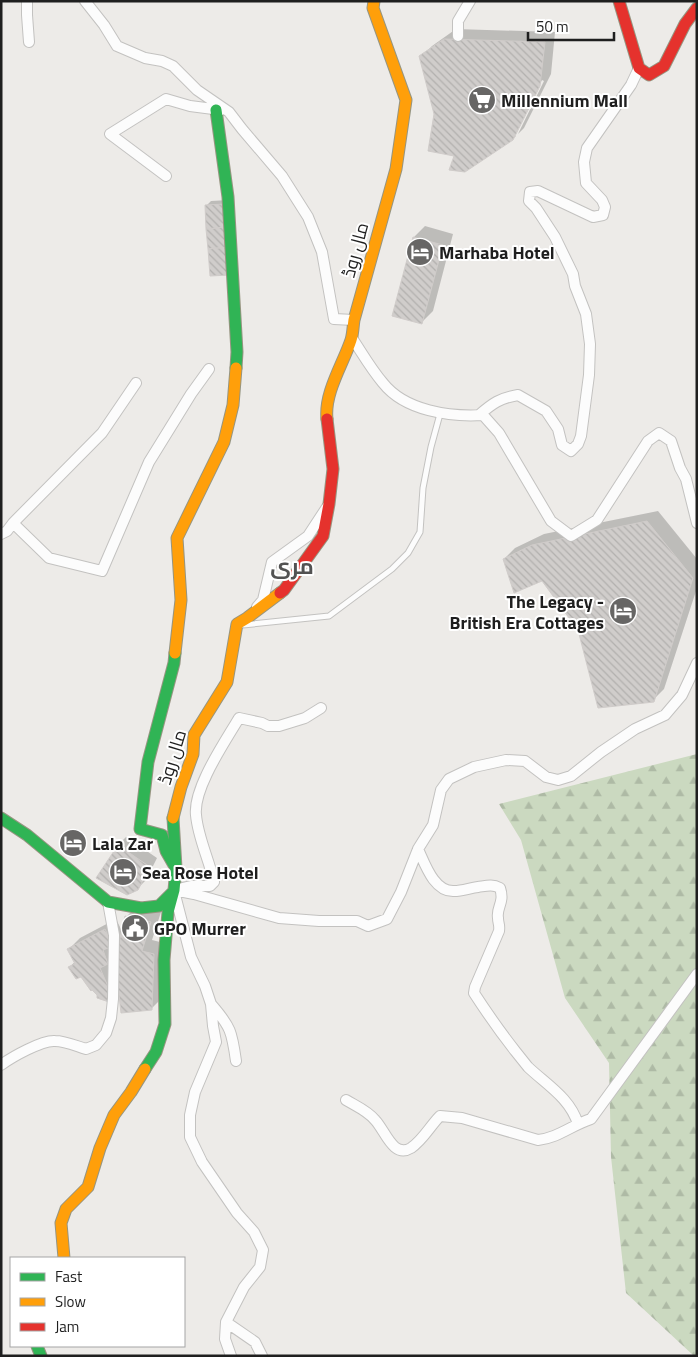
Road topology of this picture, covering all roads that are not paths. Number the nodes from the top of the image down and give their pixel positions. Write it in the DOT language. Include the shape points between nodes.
graph roads {
  1 [pos="27,1"];
  2 [pos="85,1"];
  3 [pos="470,1"];
  4 [pos="619,1"];
  5 [pos="373,4"];
  6 [pos="697,8"];
  7 [pos="458,36"];
  8 [pos="30,42"];
  9 [pos="639,68"];
  10 [pos="216,110"];
  11 [pos="229,112"];
  12 [pos="166,176"];
  13 [pos="354,320"];
  14 [pos="352,338"];
  15 [pos="209,369"];
  16 [pos="136,383"];
  17 [pos="440,414"];
  18 [pos="479,416"];
  19 [pos="686,479"];
  20 [pos="697,492"];
  21 [pos="329,504"];
  22 [pos="13,523"];
  23 [pos="697,523"];
  24 [pos="1,534"];
  25 [pos="242,621"];
  26 [pos="697,663"];
  27 [pos="321,708"];
  28 [pos="1,818"];
  29 [pos="418,849"];
  30 [pos="176,868"];
  31 [pos="174,890"];
  32 [pos="108,902"];
  33 [pos="697,974"];
  34 [pos="211,1004"];
  35 [pos="236,1062"];
  36 [pos="1,1065"];
  37 [pos="346,1100"];
  38 [pos="578,1124"];
  39 [pos="64,1257"];
  40 [pos="226,1322"];
  41 [pos="231,1356"];
  42 [pos="262,1356"];
  1 -- 8 [label="street"];
  2 -- 11 [label="street" via="118,46 173,66 197,90"];
  3 -- 7 [label="street" via="458,21"];
  4 -- 9 [label="main road"];
  5 -- 13 [label="main road, مال روڈ" via="406,100 396,169"];
  6 -- 9 [label="main road" via="685,24 664,66 649,75"];
  9 -- 18 [label="street" via="587,148 584,162 586,183 602,200 603,214 593,217 538,191 530,192 529,201 545,220 573,274 586,314 590,344 589,376 578,444 571,450 562,445 558,429 546,411 518,394 504,397"];
  10 -- 11 [label="street"];
  10 -- 12 [label="street" via="166,99 110,134"];
  10 -- 30 [label="main road" via="228,197 235,310 237,352 233,405 224,442 177,538 181,600 174,663 148,762 140,829 162,835 168,859"];
  11 -- 13 [label="street" via="282,176 308,217 322,252 334,319"];
  13 -- 14 [label="main road, مال روڈ"];
  14 -- 17 [label="street" via="383,384 401,400"];
  14 -- 21 [label="main road, مال روڈ" via="326,408 333,469"];
  15 -- 22 [label="street" via="149,462 102,571 49,558"];
  16 -- 22 [label="street" via="102,433"];
  17 -- 18 [label="street"];
  17 -- 25 [label="lane" via="423,488 420,532 408,553 392,569 328,616 246,626"];
  18 -- 19 [label="street" via="483,415 499,433 551,521 571,536 597,520 648,441 659,433 671,441"];
  19 -- 20 [label="street"];
  19 -- 23 [label="street"];
  21 -- 25 [label="main road, مال روڈ" via="323,536 284,590"];
  21 -- 25 [label="street, مال روڈ" via="308,536 272,562 263,600"];
  22 -- 24 [label="street"];
  25 -- 30 [label="main road, مال روڈ" via="227,682 194,735 193,754 173,819"];
  26 -- 29 [label="street" via="682,695 664,715 635,729 571,776 558,780 546,777 525,761 506,760 474,767 449,779 441,790 433,825"];
  27 -- 31 [label="street" via="279,726 239,718 200,788 197,800 199,829 214,882 210,886"];
  28 -- 32 [label="main road" via="27,835"];
  29 -- 31 [label="street" via="387,919 368,926 357,921 279,918"];
  29 -- 38 [label="street" via="431,875 444,890 494,885 500,888 503,896 499,931 474,993 499,1032 528,1066 555,1089 570,1107"];
  30 -- 31 [label="main road, مال روڈ"];
  31 -- 32 [label="main road" via="159,906 141,908"];
  31 -- 34 [label="street" via="191,957"];
  31 -- 39 [label="main road, مال روڈ" via="164,952 166,1024 156,1052 114,1115 88,1187 66,1209 61,1223"];
  32 -- 36 [label="street" via="114,935 113,999 106,1033 96,1046 86,1049 53,1040 30,1048"];
  33 -- 38 [label="street" via="591,1119"];
  34 -- 35 [label="street" via="226,1021 232,1035"];
  34 -- 40 [label="street" via="216,1042 195,1092 190,1137 202,1162 254,1232 263,1250 260,1267 244,1287"];
  37 -- 38 [label="street" via="375,1120 394,1148 402,1150 415,1144 440,1116 462,1118 538,1140 548,1139"];
  40 -- 41 [label="street" via="225,1339"];
  40 -- 42 [label="street" via="254,1342"];
}
